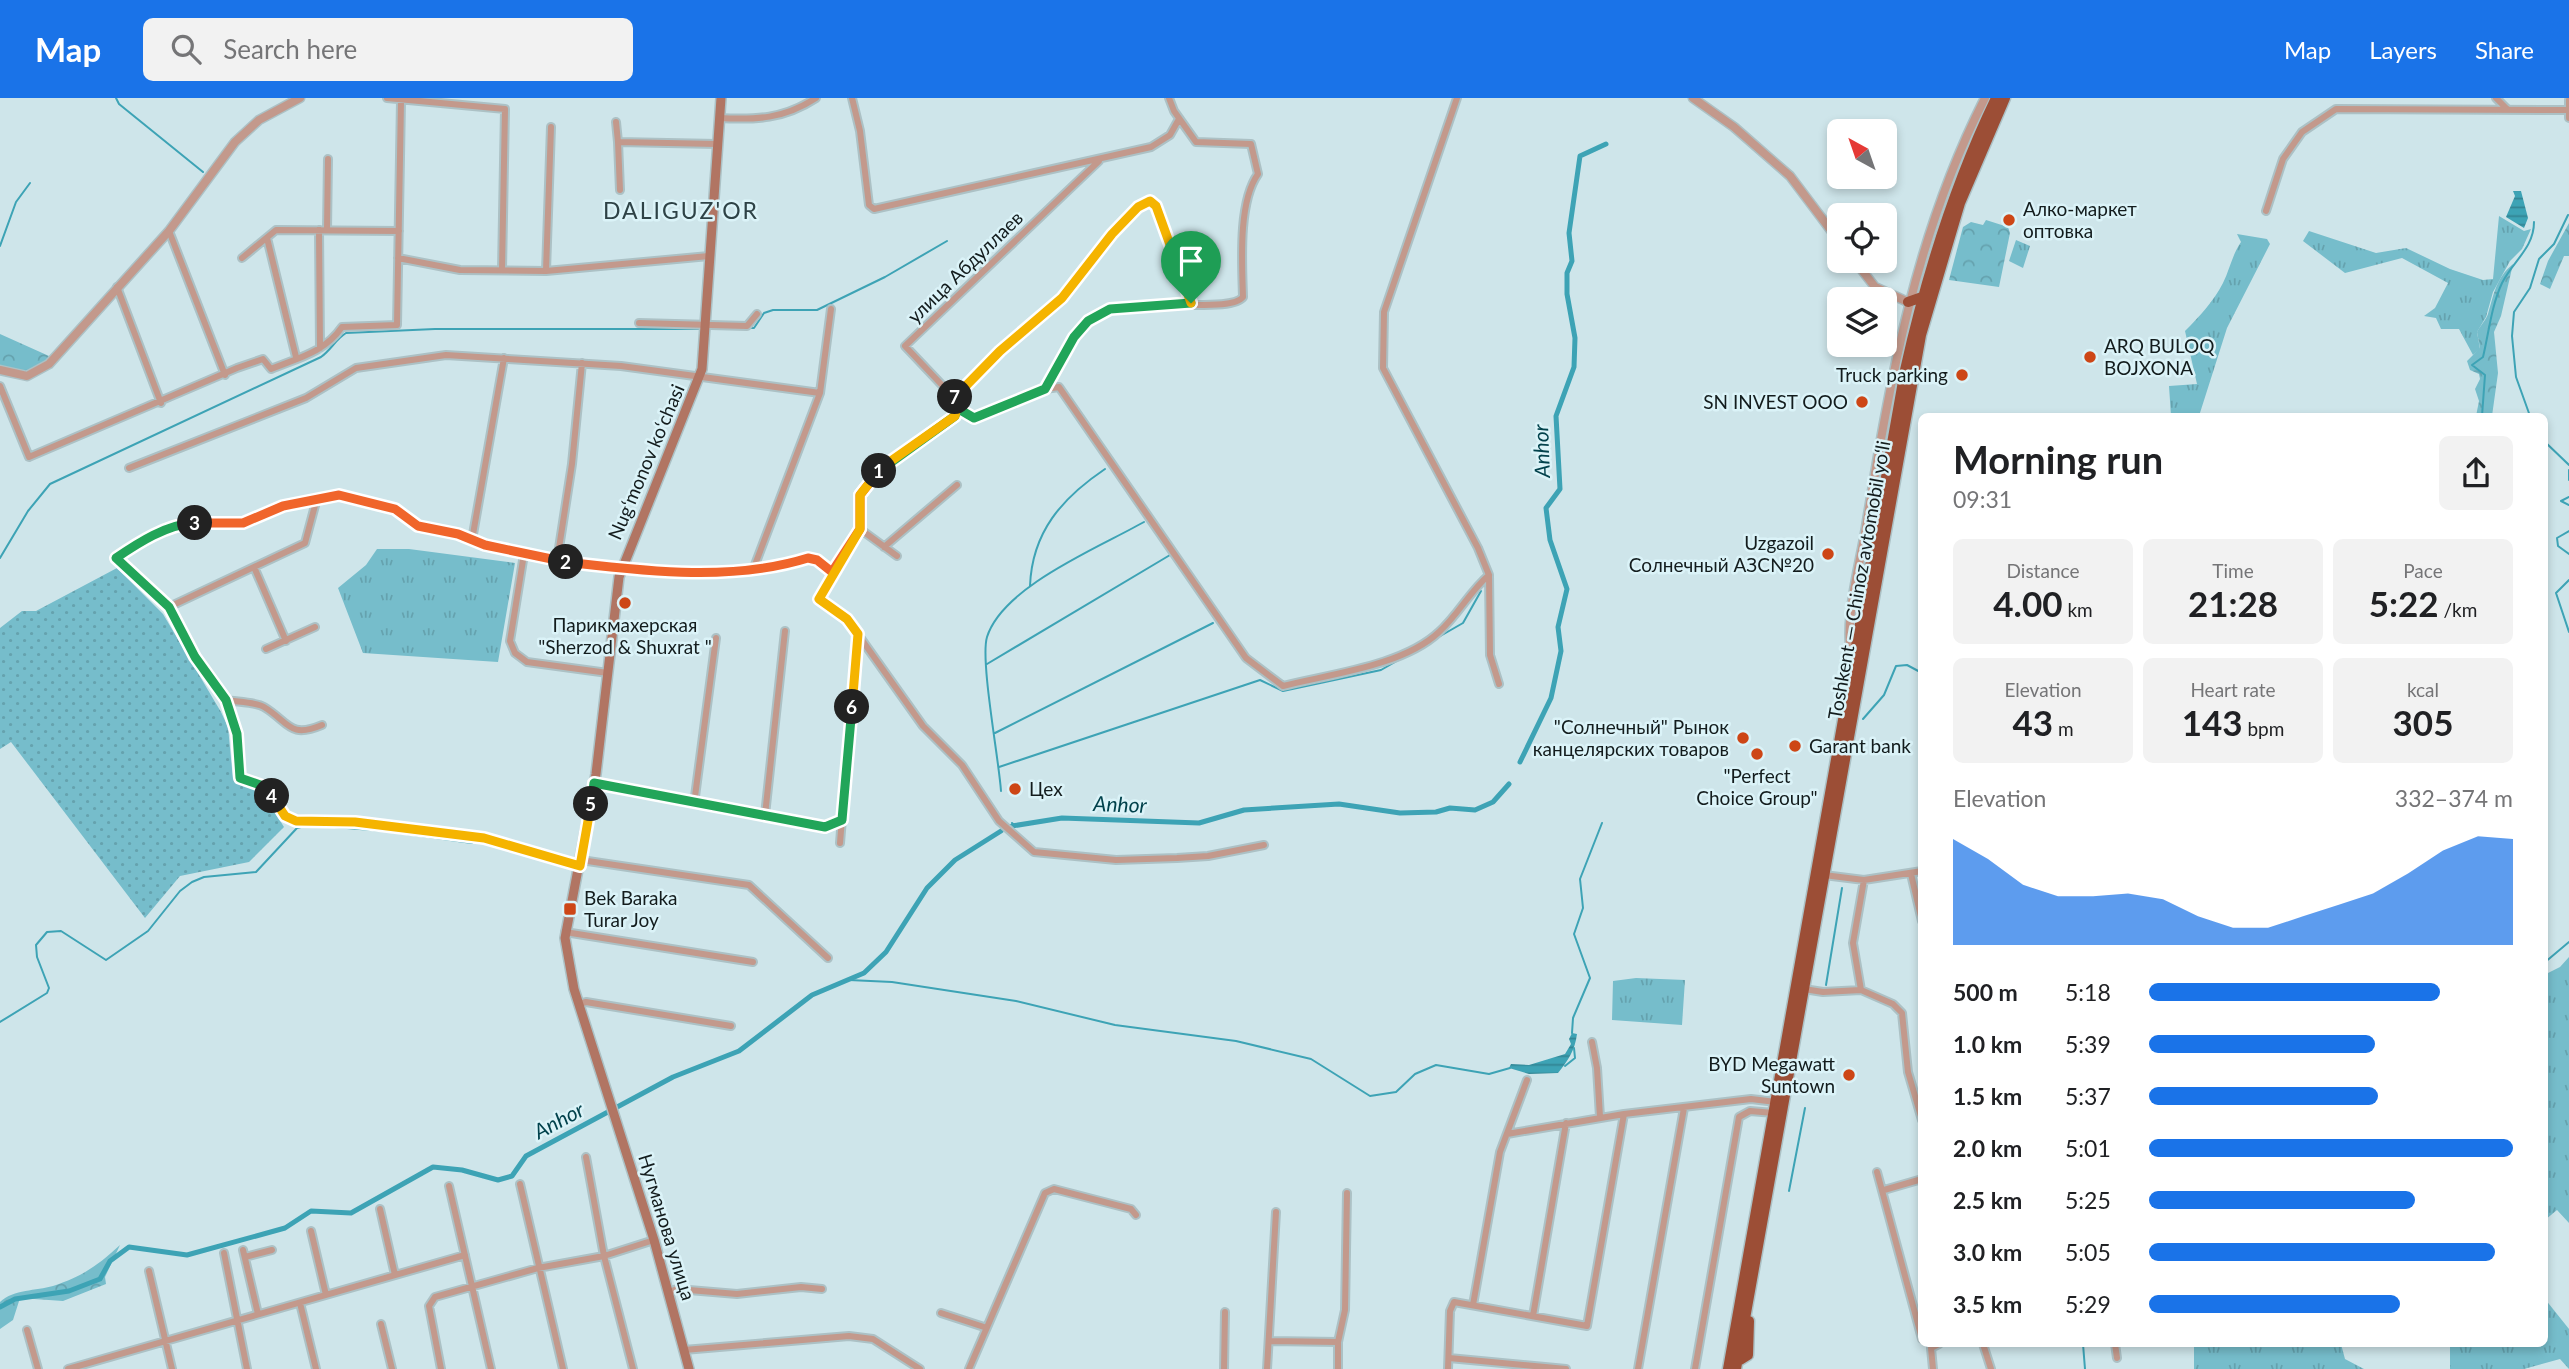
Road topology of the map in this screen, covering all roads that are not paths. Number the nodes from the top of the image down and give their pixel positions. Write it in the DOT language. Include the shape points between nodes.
graph roads {
  1 [pos="300,98"];
  2 [pos="387,98"];
  3 [pos="721,98"];
  4 [pos="816,98"];
  5 [pos="852,98"];
  6 [pos="1169,98"];
  7 [pos="1457,98"];
  8 [pos="1693,98"];
  9 [pos="1985,98"];
  10 [pos="1996,98"];
  11 [pos="2005,98"];
  12 [pos="2496,98"];
  13 [pos="2569,100"];
  14 [pos="401,101"];
  15 [pos="2507,109"];
  16 [pos="2568,110"];
  17 [pos="719,118"];
  18 [pos="2569,118"];
  19 [pos="1179,119"];
  20 [pos="616,122"];
  21 [pos="551,127"];
  22 [pos="618,142"];
  23 [pos="716,144"];
  24 [pos="328,159"];
  25 [pos="1098,161"];
  26 [pos="620,190"];
  27 [pos="2266,211"];
  28 [pos="1827,224"];
  29 [pos="323,230"];
  30 [pos="169,231"];
  31 [pos="399,231"];
  32 [pos="267,237"];
  33 [pos="709,256"];
  34 [pos="242,258"];
  35 [pos="398,258"];
  36 [pos="502,270"];
  37 [pos="546,271"];
  38 [pos="1864,273"];
  39 [pos="117,287"];
  40 [pos="1922,297"];
  41 [pos="1908,302"];
  42 [pos="1191,303"];
  43 [pos="831,309"];
  44 [pos="757,314"];
  45 [pos="639,323"];
  46 [pos="706,330"];
  47 [pos="320,348"];
  48 [pos="296,357"];
  49 [pos="504,358"];
  50 [pos="582,363"];
  51 [pos="0,370"];
  52 [pos="225,375"];
  53 [pos="701,375"];
  54 [pos="0,386"];
  55 [pos="1045,389"];
  56 [pos="820,393"];
  57 [pos="954,397"];
  58 [pos="160,403"];
  59 [pos="957,408"];
  60 [pos="1894,432"];
  61 [pos="1882,436"];
  62 [pos="129,468"];
  63 [pos="957,485"];
  64 [pos="317,498"];
  65 [pos="860,529"];
  66 [pos="1876,531"];
  67 [pos="472,540"];
  68 [pos="884,547"];
  69 [pos="524,554"];
  70 [pos="897,556"];
  71 [pos="557,561"];
  72 [pos="254,567"];
  73 [pos="621,568"];
  74 [pos="753,570"];
  75 [pos="832,572"];
  76 [pos="1489,575"];
  77 [pos="169,607"];
  78 [pos="315,627"];
  79 [pos="785,631"];
  80 [pos="858,634"];
  81 [pos="716,638"];
  82 [pos="286,640"];
  83 [pos="266,649"];
  84 [pos="608,673"];
  85 [pos="1499,684"];
  86 [pos="226,700"];
  87 [pos="322,725"];
  88 [pos="594,783"];
  89 [pos="694,804"];
  90 [pos="765,815"];
  91 [pos="842,820"];
  92 [pos="840,843"];
  93 [pos="1264,845"];
  94 [pos="581,863"];
  95 [pos="1918,872"];
  96 [pos="1911,874"];
  97 [pos="1824,875"];
  98 [pos="1864,880"];
  99 [pos="1918,904"];
  100 [pos="565,932"];
  101 [pos="828,958"];
  102 [pos="753,962"];
  103 [pos="1804,989"];
  104 [pos="1861,990"];
  105 [pos="579,1004"];
  106 [pos="731,1026"];
  107 [pos="1592,1042"];
  108 [pos="1527,1080"];
  109 [pos="609,1096"];
  110 [pos="1918,1107"];
  111 [pos="1684,1108"];
  112 [pos="1775,1108"];
  113 [pos="1624,1114"];
  114 [pos="1600,1117"];
  115 [pos="1566,1123"];
  116 [pos="1507,1133"];
  117 [pos="586,1157"];
  118 [pos="1877,1172"];
  119 [pos="1918,1180"];
  120 [pos="520,1184"];
  121 [pos="449,1186"];
  122 [pos="1884,1190"];
  123 [pos="1347,1193"];
  124 [pos="380,1209"];
  125 [pos="1276,1213"];
  126 [pos="1136,1215"];
  127 [pos="311,1231"];
  128 [pos="654,1240"];
  129 [pos="272,1250"];
  130 [pos="224,1253"];
  131 [pos="465,1255"];
  132 [pos="604,1256"];
  133 [pos="538,1268"];
  134 [pos="149,1271"];
  135 [pos="395,1275"];
  136 [pos="1752,1276"];
  137 [pos="473,1286"];
  138 [pos="822,1289"];
  139 [pos="669,1292"];
  140 [pos="326,1295"];
  141 [pos="300,1303"];
  142 [pos="1474,1306"];
  143 [pos="1224,1312"];
  144 [pos="941,1313"];
  145 [pos="258,1314"];
  146 [pos="1533,1316"];
  147 [pos="237,1320"];
  148 [pos="1918,1323"];
  149 [pos="381,1324"];
  150 [pos="984,1328"];
  151 [pos="27,1330"];
  152 [pos="166,1340"];
  153 [pos="1270,1341"];
  154 [pos="1338,1342"];
  155 [pos="1737,1343"];
  156 [pos="1929,1347"];
  157 [pos="1984,1347"];
  158 [pos="2115,1347"];
  159 [pos="684,1350"];
  160 [pos="1449,1358"];
  161 [pos="2117,1358"];
  162 [pos="1735,1361"];
  163 [pos="92,1366"];
  164 [pos="38,1369"];
  165 [pos="68,1369"];
  166 [pos="172,1369"];
  167 [pos="247,1369"];
  168 [pos="316,1369"];
  169 [pos="392,1369"];
  170 [pos="441,1369"];
  171 [pos="491,1369"];
  172 [pos="563,1369"];
  173 [pos="633,1369"];
  174 [pos="689,1369"];
  175 [pos="920,1369"];
  176 [pos="969,1369"];
  177 [pos="1224,1369"];
  178 [pos="1267,1369"];
  179 [pos="1338,1369"];
  180 [pos="1448,1369"];
  181 [pos="1566,1369"];
  182 [pos="1638,1369"];
  183 [pos="1695,1369"];
  184 [pos="1728,1369"];
  185 [pos="1933,1369"];
  186 [pos="1991,1369"];
  1 -- 30 [label="street" via="242,134"];
  2 -- 14 [label="street"];
  3 -- 17 [label="main road, Nugʻmonov koʻchasi"];
  4 -- 17 [label="street" via="795,112 761,120"];
  5 -- 25 [label="street" via="869,205 874,209"];
  6 -- 19 [label="street"];
  7 -- 76 [label="street" via="1384,312 1383,368"];
  8 -- 28 [label="street" via="1790,176"];
  9 -- 41 [label="street" via="1941,199"];
  10 -- 40 [label="highway, Toshkent — Chinoz avtomobil yoʻli" via="1955,193"];
  11 -- 66 [label="highway, Toshkent — Chinoz avtomobil yoʻli" via="1960,203 1930,300"];
  12 -- 15 [label="street"];
  13 -- 16 [label="street"];
  14 -- 31 [label="street"];
  14 -- 36 [label="street" via="505,109"];
  15 -- 16 [label="street"];
  15 -- 27 [label="street" via="2336,109 2302,132 2283,159"];
  16 -- 18 [label="street"];
  17 -- 23 [label="main road, Nugʻmonov koʻchasi"];
  19 -- 25 [label="street" via="1159,145"];
  19 -- 42 [label="street" via="1200,144 1250,142 1258,174 1246,207 1241,299 1228,306"];
  20 -- 22 [label="street"];
  21 -- 37 [label="street"];
  22 -- 23 [label="street"];
  22 -- 26 [label="street"];
  23 -- 33 [label="main road, Nugʻmonov koʻchasi"];
  24 -- 29 [label="street"];
  25 -- 57 [label="street, улица Абдуллаев" via="905,346"];
  29 -- 31 [label="street"];
  29 -- 32 [label="street" via="276,230"];
  29 -- 47 [label="street"];
  30 -- 39 [label="street"];
  30 -- 52 [label="street"];
  31 -- 35 [label="street"];
  32 -- 34 [label="street"];
  32 -- 48 [label="street"];
  33 -- 37 [label="street"];
  33 -- 46 [label="main road, Nugʻmonov koʻchasi"];
  35 -- 36 [label="street" via="460,270"];
  35 -- 47 [label="street" via="397,325 342,327 333,341"];
  36 -- 37 [label="street"];
  38 -- 41 [label="street" via="1875,287"];
  39 -- 51 [label="street" via="43,369 24,376"];
  39 -- 58 [label="street"];
  40 -- 41 [label="highway"];
  40 -- 60 [label="highway, Toshkent — Chinoz avtomobil yoʻli"];
  41 -- 61 [label="street"];
  42 -- 55 [label="street" via="1101,313 1074,337"];
  42 -- 57 [label="street" via="1156,206 1150,201 1112,234 1062,298"];
  43 -- 56 [label="street"];
  44 -- 46 [label="street" via="747,326"];
  45 -- 46 [label="street"];
  46 -- 53 [label="main road, Nugʻmonov koʻchasi"];
  47 -- 48 [label="street"];
  48 -- 52 [label="street" via="271,369 263,359"];
  49 -- 50 [label="street"];
  49 -- 62 [label="street" via="446,355 356,368 306,398"];
  49 -- 67 [label="street"];
  50 -- 53 [label="street"];
  50 -- 71 [label="street"];
  52 -- 58 [label="street"];
  53 -- 56 [label="street"];
  53 -- 73 [label="main road, Nugʻmonov koʻchasi"];
  54 -- 58 [label="street" via="29,457"];
  55 -- 59 [label="street" via="974,418"];
  55 -- 76 [label="street" via="1059,387 1246,658 1283,685 1382,662 1421,645 1438,634"];
  56 -- 74 [label="street"];
  57 -- 59 [label="street"];
  59 -- 65 [label="street" via="955,416 881,468 860,495"];
  60 -- 61 [label="highway"];
  60 -- 66 [label="highway, Toshkent — Chinoz avtomobil yoʻli"];
  61 -- 66 [label="street"];
  63 -- 68 [label="street"];
  64 -- 67 [label="street" via="347,496 395,509 418,526"];
  64 -- 72 [label="street" via="305,543"];
  64 -- 77 [label="street" via="243,523 182,523 116,558"];
  65 -- 68 [label="street"];
  65 -- 75 [label="street"];
  66 -- 97 [label="highway, Toshkent — Chinoz avtomobil yoʻli"];
  66 -- 112 [label="highway, Toshkent — Chinoz avtomobil yoʻli"];
  67 -- 69 [label="street"];
  68 -- 70 [label="street"];
  69 -- 71 [label="street"];
  69 -- 84 [label="street" via="510,641 515,653 527,662"];
  71 -- 73 [label="street"];
  72 -- 77 [label="street"];
  72 -- 82 [label="street"];
  73 -- 74 [label="street"];
  73 -- 84 [label="main road, Nugʻmonov koʻchasi"];
  74 -- 75 [label="street" via="808,558"];
  75 -- 80 [label="street" via="819,599 847,619"];
  76 -- 85 [label="street" via="1490,655"];
  77 -- 86 [label="street" via="195,657"];
  78 -- 82 [label="street"];
  79 -- 90 [label="street"];
  80 -- 91 [label="street"];
  80 -- 93 [label="street" via="923,726 962,765 999,821 1034,852 1116,859 1177,858"];
  81 -- 89 [label="street"];
  82 -- 83 [label="street"];
  84 -- 88 [label="main road, Nugʻmonov koʻchasi"];
  86 -- 87 [label="street" via="262,705 286,727"];
  86 -- 94 [label="street" via="237,734 240,778 266,787 289,819 484,838"];
  88 -- 89 [label="street"];
  88 -- 94 [label="main road, Nugʻmonov koʻchasi"];
  89 -- 90 [label="street"];
  90 -- 91 [label="street" via="825,827"];
  91 -- 92 [label="street"];
  94 -- 100 [label="main road, Nugʻmonov koʻchasi"];
  94 -- 101 [label="street" via="749,885"];
  95 -- 96 [label="street"];
  96 -- 98 [label="street"];
  96 -- 99 [label="street"];
  97 -- 98 [label="street"];
  97 -- 103 [label="highway, Toshkent — Chinoz avtomobil yoʻli"];
  98 -- 104 [label="street" via="1853,943"];
  100 -- 102 [label="street"];
  100 -- 105 [label="main road, Nugʻmonov koʻchasi"];
  103 -- 104 [label="street"];
  103 -- 136 [label="highway, Toshkent — Chinoz avtomobil yoʻli"];
  104 -- 110 [label="street" via="1902,1013 1908,1072"];
  105 -- 106 [label="street"];
  105 -- 109 [label="main road, Nugʻmonov koʻchasi"];
  107 -- 114 [label="street"];
  108 -- 116 [label="street"];
  109 -- 128 [label="main road, Нугманова улица"];
  111 -- 112 [label="street" via="1751,1099"];
  111 -- 113 [label="street"];
  111 -- 182 [label="street"];
  112 -- 155 [label="highway, Toshkent — Chinoz avtomobil yoʻli"];
  112 -- 183 [label="street" via="1739,1117"];
  113 -- 114 [label="street"];
  113 -- 146 [label="street" via="1587,1326"];
  114 -- 115 [label="street"];
  115 -- 116 [label="street"];
  115 -- 146 [label="street"];
  116 -- 142 [label="street"];
  117 -- 132 [label="street"];
  118 -- 122 [label="street"];
  119 -- 122 [label="street"];
  120 -- 133 [label="street"];
  121 -- 131 [label="street"];
  122 -- 148 [label="street"];
  123 -- 154 [label="street" via="1345,1310"];
  124 -- 135 [label="street"];
  125 -- 153 [label="street"];
  126 -- 150 [label="street" via="1131,1209 1054,1189 1045,1193"];
  127 -- 140 [label="street"];
  128 -- 132 [label="street"];
  128 -- 139 [label="main road, Нугманова улица"];
  129 -- 145 [label="street" via="244,1254"];
  130 -- 147 [label="street"];
  131 -- 135 [label="street"];
  131 -- 137 [label="street"];
  132 -- 133 [label="street"];
  132 -- 173 [label="street"];
  133 -- 137 [label="street"];
  133 -- 172 [label="street"];
  134 -- 152 [label="street"];
  135 -- 140 [label="street"];
  136 -- 155 [label="highway, Toshkent — Chinoz avtomobil yoʻli"];
  136 -- 162 [label="highway" via="1748,1355"];
  137 -- 170 [label="street" via="429,1301"];
  137 -- 171 [label="street"];
  138 -- 139 [label="street"];
  139 -- 159 [label="main road, Нугманова улица"];
  140 -- 141 [label="street"];
  141 -- 145 [label="street"];
  141 -- 168 [label="street"];
  142 -- 146 [label="street"];
  142 -- 160 [label="street" via="1450,1305"];
  143 -- 177 [label="street"];
  144 -- 150 [label="street"];
  145 -- 147 [label="street"];
  147 -- 152 [label="street"];
  147 -- 167 [label="street"];
  149 -- 169 [label="street"];
  150 -- 176 [label="street"];
  151 -- 164 [label="street"];
  152 -- 163 [label="street"];
  152 -- 166 [label="street"];
  153 -- 154 [label="street"];
  153 -- 178 [label="street"];
  154 -- 179 [label="street"];
  155 -- 162 [label="highway, Toshkent — Chinoz avtomobil yoʻli"];
  156 -- 185 [label="street"];
  157 -- 186 [label="street"];
  158 -- 161 [label="street"];
  159 -- 174 [label="main road, Нугманова улица"];
  159 -- 175 [label="street" via="849,1336 873,1339"];
  160 -- 180 [label="street"];
  160 -- 181 [label="street"];
  162 -- 184 [label="highway, Toshkent — Chinoz avtomobil yoʻli"];
  163 -- 165 [label="street"];
}
